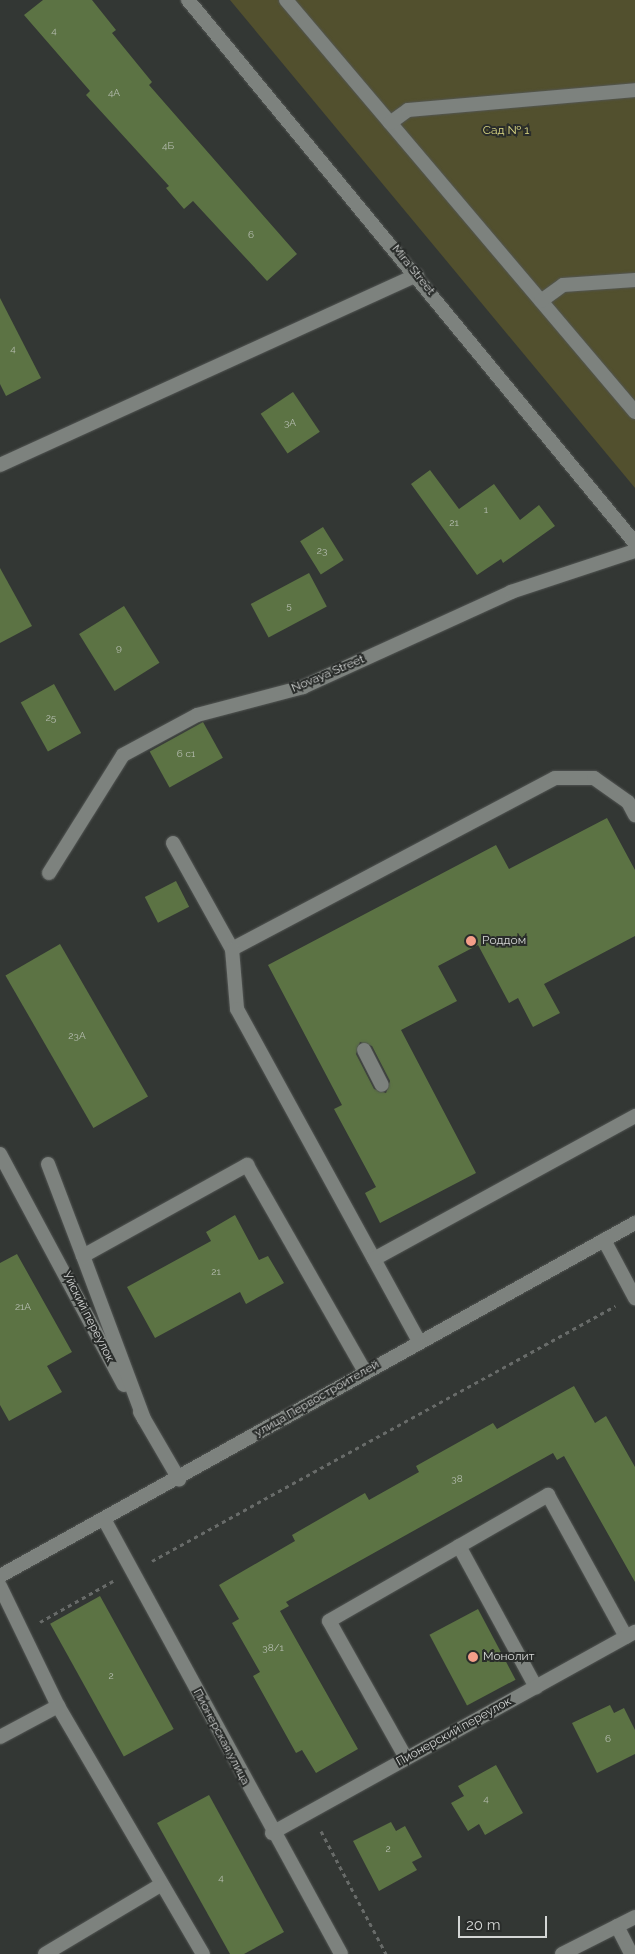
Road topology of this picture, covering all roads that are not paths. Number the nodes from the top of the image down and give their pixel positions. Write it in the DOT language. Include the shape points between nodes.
graph roads {
  1 [pos="188,0"];
  2 [pos="286,0"];
  3 [pos="635,90"];
  4 [pos="390,123"];
  5 [pos="417,275"];
  6 [pos="635,280"];
  7 [pos="541,301"];
  8 [pos="635,412"];
  9 [pos="0,466"];
  10 [pos="635,543"];
  11 [pos="635,551"];
  12 [pos="635,815"];
  13 [pos="173,843"];
  14 [pos="49,873"];
  15 [pos="232,949"];
  16 [pos="364,1050"];
  17 [pos="382,1085"];
  18 [pos="635,1116"];
  19 [pos="0,1154"];
  20 [pos="48,1164"];
  21 [pos="635,1223"];
  22 [pos="604,1240"];
  23 [pos="83,1256"];
  24 [pos="374,1259"];
  25 [pos="634,1297"];
  26 [pos="420,1342"];
  27 [pos="364,1370"];
  28 [pos="144,1419"];
  29 [pos="179,1478"];
  30 [pos="104,1520"];
  31 [pos="459,1546"];
  32 [pos="0,1576"];
  33 [pos="0,1586"];
  34 [pos="631,1635"];
  35 [pos="536,1687"];
  36 [pos="58,1706"];
  37 [pos="0,1737"];
  38 [pos="406,1758"];
  39 [pos="272,1833"];
  40 [pos="162,1884"];
  41 [pos="635,1917"];
  42 [pos="617,1926"];
  43 [pos="46,1954"];
  44 [pos="203,1954"];
  45 [pos="341,1954"];
  46 [pos="562,1954"];
  47 [pos="631,1954"];
  1 -- 5 [label="street, Mira Street"];
  2 -- 4 [label="street"];
  3 -- 4 [label="street" via="408,110"];
  4 -- 7 [label="street"];
  5 -- 9 [label="street"];
  5 -- 10 [label="street, Mira Street"];
  6 -- 7 [label="street" via="562,285"];
  7 -- 8 [label="street"];
  11 -- 14 [label="street, Novaya Street" via="511,592 304,687 197,715 123,755"];
  12 -- 15 [label="street" via="628,802 594,778 555,778"];
  13 -- 15 [label="street"];
  15 -- 24 [label="street" via="237,1009"];
  16 -- 17 [label="street"];
  18 -- 24 [label="street"];
  19 -- 28 [label="street, Уйский переулок"];
  20 -- 23 [label="street"];
  21 -- 22 [label="street, улица Первостроителей"];
  22 -- 25 [label="street"];
  22 -- 26 [label="street, улица Первостроителей"];
  23 -- 27 [label="street" via="246,1165"];
  23 -- 28 [label="street"];
  24 -- 26 [label="street"];
  26 -- 27 [label="street, улица Первостроителей"];
  27 -- 29 [label="street, улица Первостроителей"];
  28 -- 29 [label="street, Уйский переулок"];
  29 -- 30 [label="street, улица Первостроителей"];
  30 -- 32 [label="street, улица Первостроителей"];
  30 -- 39 [label="street, Пионерская улица"];
  31 -- 34 [label="street" via="548,1495"];
  31 -- 35 [label="street"];
  31 -- 38 [label="street" via="329,1621"];
  33 -- 36 [label="street"];
  34 -- 35 [label="street, Пионерский переулок"];
  35 -- 38 [label="street, Пионерский переулок"];
  36 -- 37 [label="street"];
  36 -- 40 [label="street"];
  38 -- 39 [label="street, Пионерский переулок" via="312,1814"];
  39 -- 45 [label="street, Пионерская улица"];
  40 -- 43 [label="street"];
  40 -- 44 [label="street"];
  41 -- 42 [label="street"];
  42 -- 46 [label="street"];
  42 -- 47 [label="street"];
}
